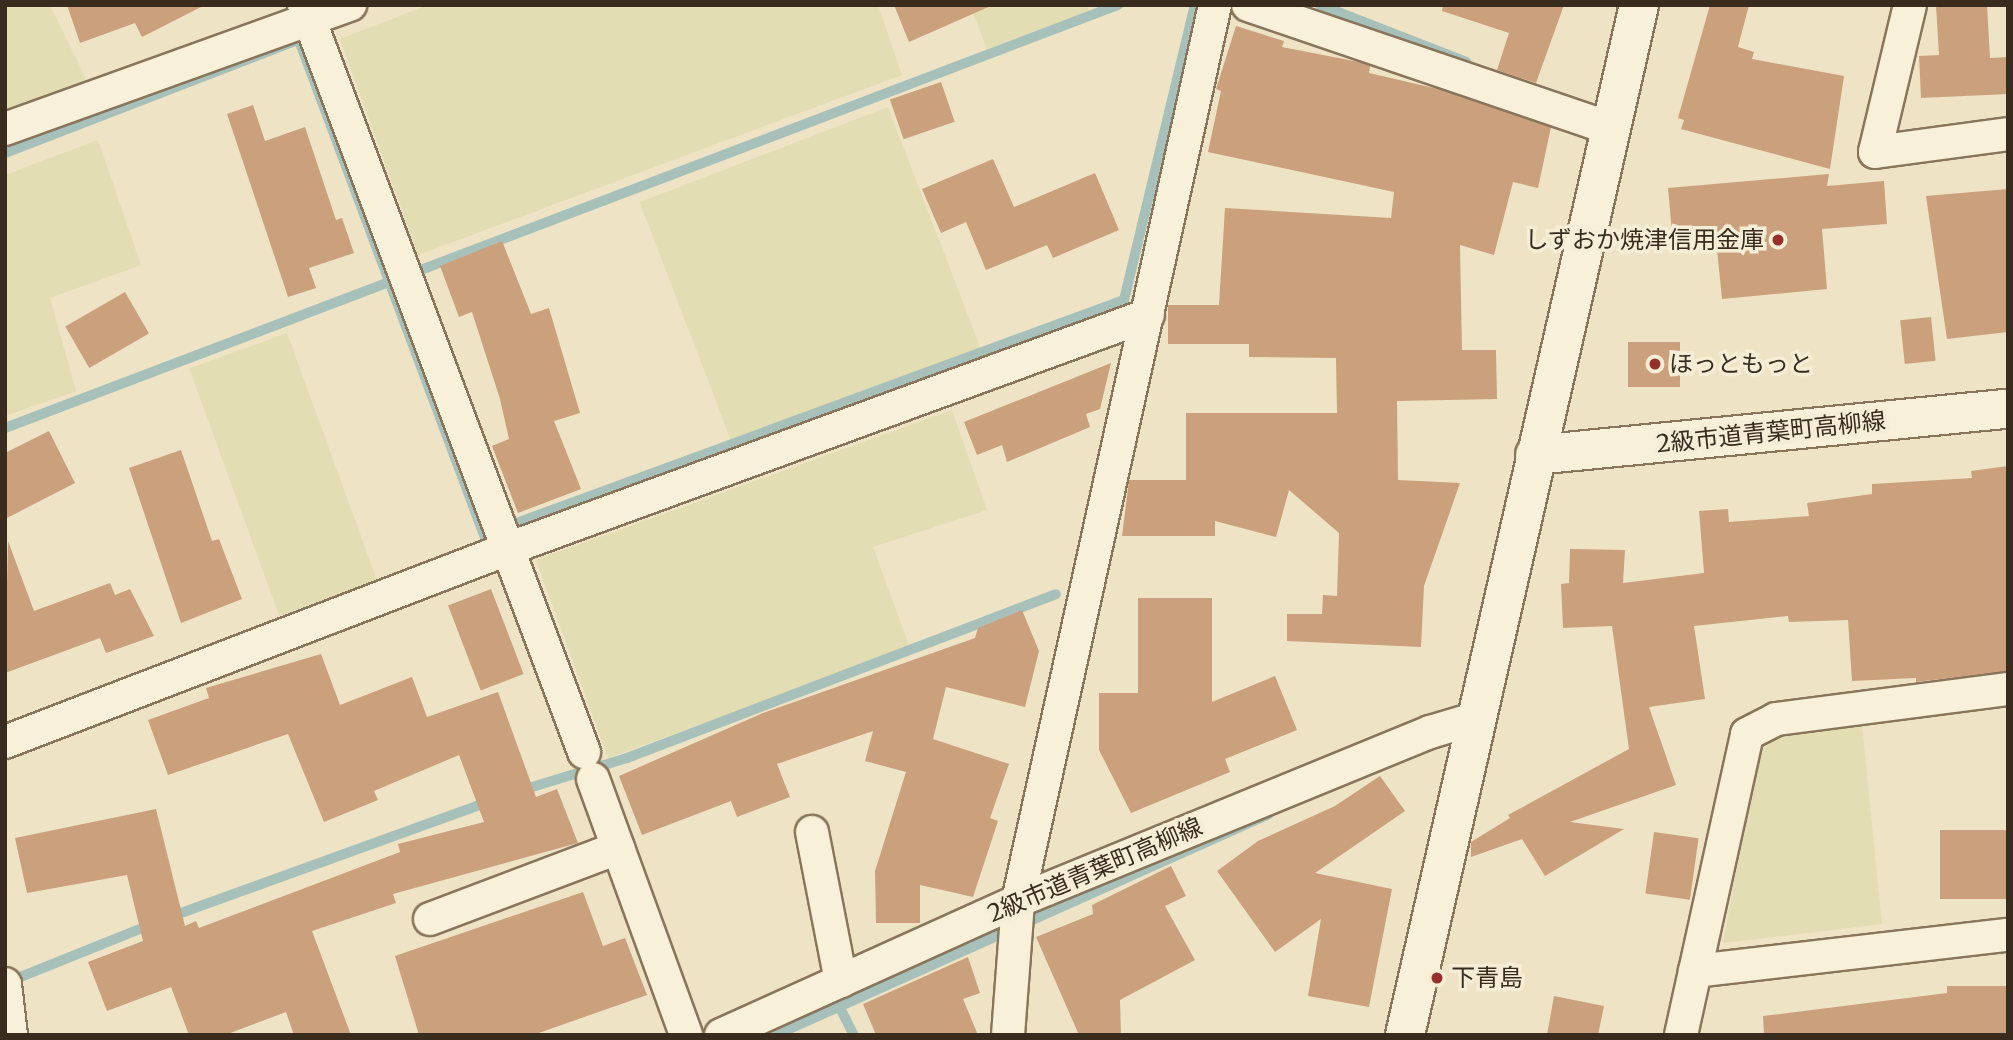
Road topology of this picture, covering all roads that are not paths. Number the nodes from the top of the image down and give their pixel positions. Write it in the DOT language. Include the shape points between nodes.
graph roads {
  1 [pos="350,5"];
  2 [pos="1215,5"];
  3 [pos="1248,5"];
  4 [pos="1639,5"];
  5 [pos="1910,5"];
  6 [pos="307,13"];
  7 [pos="1610,128"];
  8 [pos="5,130"];
  9 [pos="2008,134"];
  10 [pos="1148,315"];
  11 [pos="2008,408"];
  12 [pos="1535,455"];
  13 [pos="510,548"];
  14 [pos="2008,689"];
  15 [pos="1474,719"];
  16 [pos="5,742"];
  17 [pos="812,832"];
  18 [pos="618,848"];
  19 [pos="1018,901"];
  20 [pos="430,919"];
  21 [pos="2008,935"];
  22 [pos="1695,971"];
  23 [pos="841,981"];
  24 [pos="6,991"];
  25 [pos="11,1035"];
  26 [pos="686,1035"];
  27 [pos="721,1035"];
  28 [pos="1008,1035"];
  29 [pos="1405,1035"];
  30 [pos="1681,1035"];
  1 -- 6 [label="street"];
  2 -- 10 [label="street"];
  3 -- 7 [label="street"];
  4 -- 7 [label="main road"];
  5 -- 9 [label="street" via="1875,152"];
  6 -- 8 [label="street"];
  6 -- 13 [label="street"];
  7 -- 12 [label="main road"];
  10 -- 13 [label="street"];
  10 -- 19 [label="street"];
  11 -- 12 [label="main road, 2級市道青葉町高柳線"];
  12 -- 15 [label="main road"];
  13 -- 16 [label="street"];
  13 -- 18 [label="street"];
  14 -- 22 [label="street" via="1776,719 1747,734"];
  15 -- 19 [label="street, 2級市道青葉町高柳線"];
  15 -- 29 [label="main road"];
  17 -- 23 [label="street"];
  18 -- 20 [label="street"];
  18 -- 26 [label="street"];
  19 -- 23 [label="street, 2級市道青葉町高柳線"];
  19 -- 28 [label="street"];
  21 -- 22 [label="street"];
  22 -- 30 [label="street"];
  23 -- 27 [label="street, 2級市道青葉町高柳線"];
  24 -- 25 [label="street"];
}
